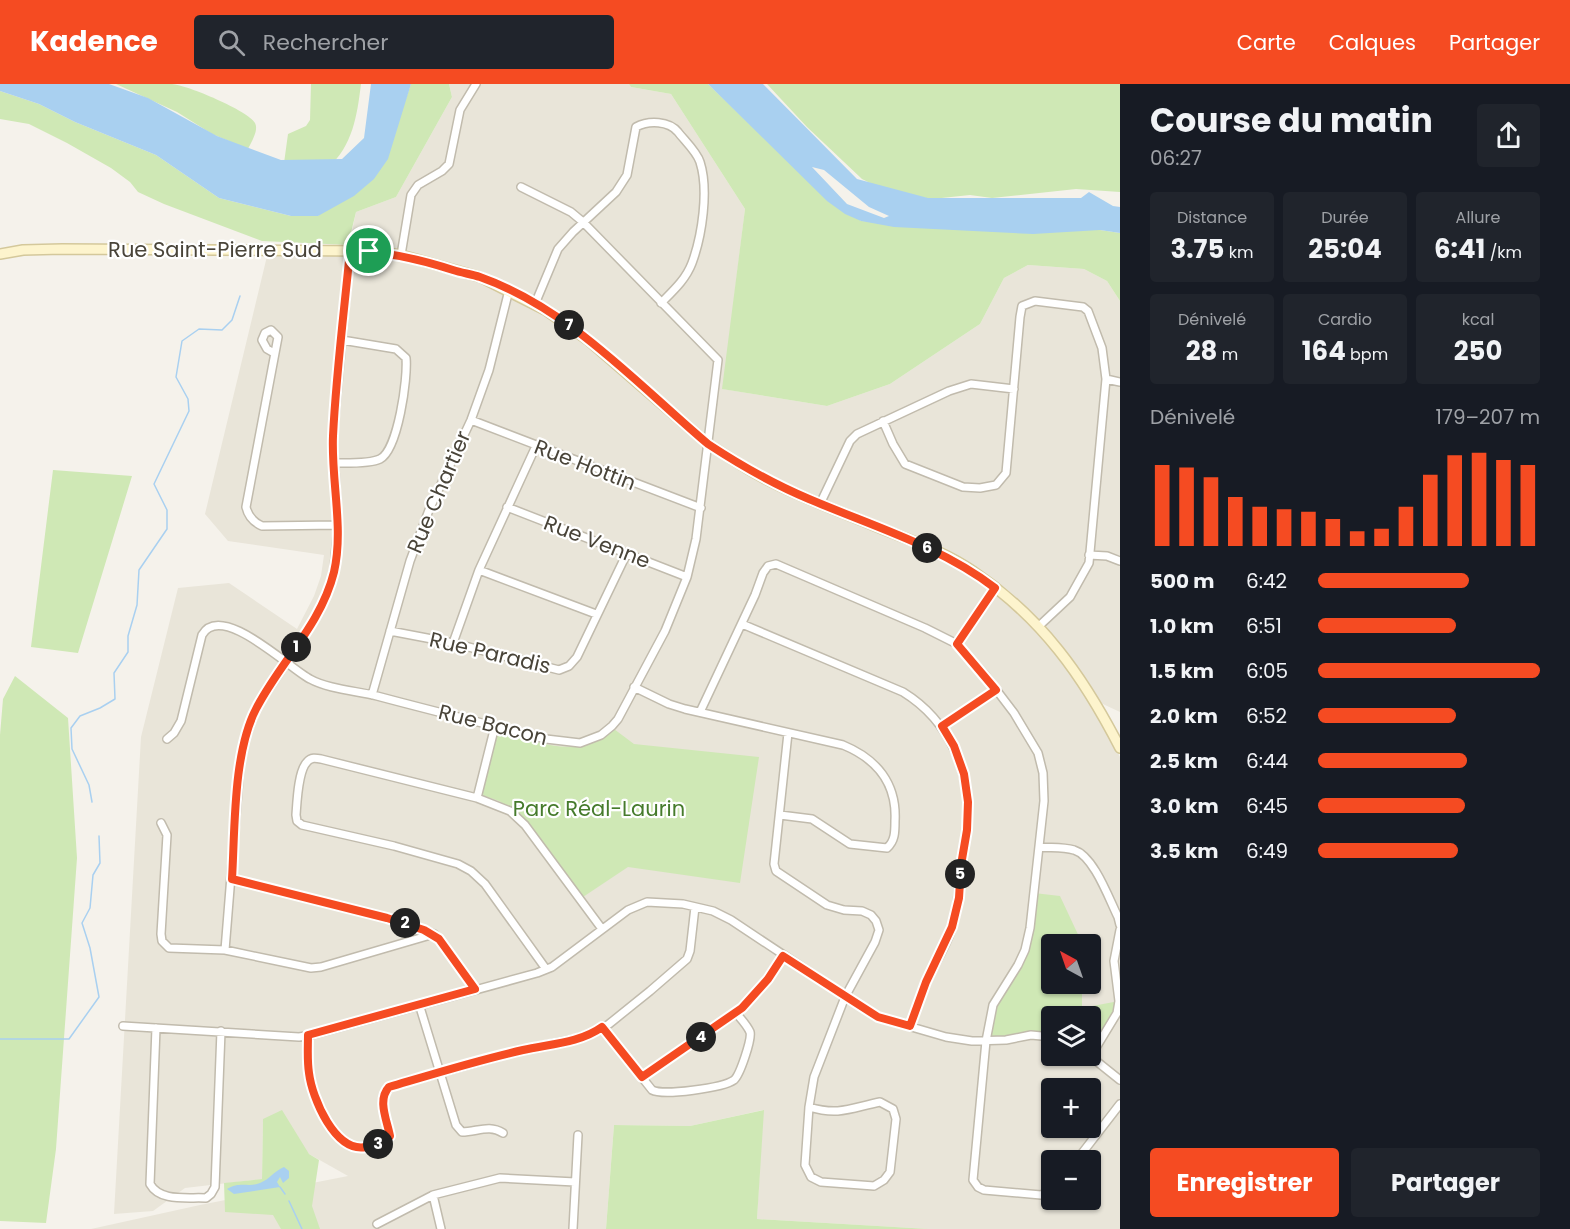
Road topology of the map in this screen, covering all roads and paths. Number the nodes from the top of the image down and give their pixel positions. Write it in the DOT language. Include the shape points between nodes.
graph roads {
  1 [pos="476,84"];
  2 [pos="521,187"];
  3 [pos="583,222"];
  4 [pos="350,251"];
  5 [pos="0,254"];
  6 [pos="401,255"];
  7 [pos="509,290"];
  8 [pos="661,303"];
  9 [pos="535,304"];
  10 [pos="342,340"];
  11 [pos="274,353"];
  12 [pos="1106,378"];
  13 [pos="1120,382"];
  14 [pos="1014,389"];
  15 [pos="471,420"];
  16 [pos="883,421"];
  17 [pos="708,444"];
  18 [pos="536,446"];
  19 [pos="334,463"];
  20 [pos="820,504"];
  21 [pos="507,507"];
  22 [pos="701,508"];
  23 [pos="338,525"];
  24 [pos="627,553"];
  25 [pos="1089,555"];
  26 [pos="1120,561"];
  27 [pos="479,570"];
  28 [pos="687,577"];
  29 [pos="995,588"];
  30 [pos="596,614"];
  31 [pos="742,624"];
  32 [pos="1040,626"];
  33 [pos="390,631"];
  34 [pos="453,643"];
  35 [pos="957,644"];
  36 [pos="286,662"];
  37 [pos="634,687"];
  38 [pos="996,690"];
  39 [pos="372,695"];
  40 [pos="700,712"];
  41 [pos="495,726"];
  42 [pos="942,726"];
  43 [pos="788,733"];
  44 [pos="167,739"];
  45 [pos="1120,748"];
  46 [pos="477,798"];
  47 [pos="780,815"];
  48 [pos="161,823"];
  49 [pos="1040,847"];
  50 [pos="232,879"];
  51 [pos="695,907"];
  52 [pos="1120,925"];
  53 [pos="602,929"];
  54 [pos="1120,930"];
  55 [pos="434,934"];
  56 [pos="225,950"];
  57 [pos="783,956"];
  58 [pos="546,969"];
  59 [pos="475,989"];
  60 [pos="845,997"];
  61 [pos="419,1004"];
  62 [pos="736,1013"];
  63 [pos="123,1026"];
  64 [pos="910,1026"];
  65 [pos="602,1027"];
  66 [pos="156,1028"];
  67 [pos="221,1032"];
  68 [pos="308,1035"];
  69 [pos="1041,1036"];
  70 [pos="1101,1040"];
  71 [pos="986,1041"];
  72 [pos="1101,1064"];
  73 [pos="441,1072"];
  74 [pos="642,1077"];
  75 [pos="1120,1080"];
  76 [pos="1120,1104"];
  77 [pos="809,1107"];
  78 [pos="503,1133"];
  79 [pos="578,1136"];
  80 [pos="1084,1150"];
  81 [pos="575,1182"];
  82 [pos="433,1195"];
  83 [pos="1041,1195"];
  84 [pos="377,1224"];
  85 [pos="441,1229"];
  86 [pos="573,1229"];
  1 -- 6 [label="street" via="460,110 449,164 418,185 411,195"];
  2 -- 3 [label="street"];
  3 -- 8 [label="street"];
  3 -- 8 [label="street" via="616,192 627,175 636,126 672,126 700,161 704,195 693,262 681,283"];
  3 -- 9 [label="street" via="558,249"];
  4 -- 5 [label="street, Rue Saint-Pierre Sud" via="62,249"];
  4 -- 6 [label="street, Rue Saint-Pierre Sud"];
  4 -- 10 [label="street"];
  6 -- 7 [label="street, Rue Saint-Pierre Sud" via="480,277"];
  7 -- 9 [label="street, Rue Saint-Pierre Sud"];
  7 -- 15 [label="street, Rue Chartier" via="489,370"];
  8 -- 17 [label="street, Rue Bacon" via="718,360"];
  9 -- 17 [label="street, Rue Saint-Pierre Sud" via="588,340"];
  10 -- 19 [label="street"];
  10 -- 19 [label="street" via="396,349 406,358 407,370 388,451 375,461"];
  11 -- 23 [label="street" via="246,507 248,514 262,526"];
  12 -- 13 [label="street"];
  12 -- 14 [label="street" via="1102,348 1088,311 1035,301 1022,306"];
  12 -- 25 [label="street"];
  14 -- 16 [label="street" via="971,384"];
  14 -- 16 [label="street" via="1006,473 996,485 963,487 905,464"];
  15 -- 18 [label="street, Rue Hottin"];
  15 -- 33 [label="street, Rue Chartier" via="429,510"];
  16 -- 20 [label="street" via="850,441"];
  17 -- 20 [label="street, Rue Saint-Pierre Sud" via="763,478"];
  17 -- 22 [label="street, Rue Bacon"];
  18 -- 21 [label="street"];
  18 -- 22 [label="street, Rue Hottin"];
  19 -- 23 [label="street"];
  20 -- 29 [label="street, Rue Saint-Pierre Sud" via="942,554"];
  21 -- 24 [label="street, Rue Venne"];
  21 -- 27 [label="street"];
  22 -- 28 [label="street, Rue Bacon"];
  23 -- 36 [label="street" via="330,587 315,619"];
  24 -- 28 [label="street, Rue Venne"];
  24 -- 30 [label="street, Rue Paradis"];
  25 -- 26 [label="street"];
  25 -- 32 [label="street" via="1089,563 1070,597"];
  27 -- 30 [label="street"];
  27 -- 34 [label="street"];
  28 -- 37 [label="street, Rue Bacon" via="665,631"];
  29 -- 32 [label="street, Rue Saint-Pierre Sud"];
  29 -- 35 [label="street"];
  30 -- 34 [label="street, Rue Paradis" via="577,657 564,669"];
  31 -- 35 [label="street" via="763,573 771,565 780,564"];
  31 -- 40 [label="street"];
  31 -- 42 [label="street" via="903,692"];
  32 -- 45 [label="street, Rue Saint-Pierre Sud" via="1080,679"];
  33 -- 34 [label="street, Rue Paradis"];
  33 -- 39 [label="street, Rue Chartier"];
  35 -- 38 [label="street"];
  36 -- 39 [label="street, Rue Bacon" via="311,680"];
  36 -- 44 [label="street, Rue Bacon" via="232,628 206,628 181,721"];
  36 -- 50 [label="street" via="256,708 244,742"];
  37 -- 40 [label="street" via="669,704"];
  37 -- 41 [label="street, Rue Bacon" via="612,726 580,743"];
  38 -- 42 [label="street"];
  38 -- 49 [label="street" via="1038,753 1044,801"];
  39 -- 41 [label="street, Rue Bacon"];
  40 -- 43 [label="street"];
  41 -- 46 [label="street"];
  42 -- 64 [label="street" via="964,774 967,830 952,927"];
  43 -- 47 [label="street"];
  43 -- 47 [label="street" via="843,746 879,768 888,781 896,808 893,840 887,848 850,844 812,819"];
  46 -- 53 [label="street" via="518,817"];
  46 -- 58 [label="street" via="314,758 306,762 301,776 296,815 302,825 394,846 471,871"];
  47 -- 60 [label="street" via="774,864 779,874 827,905 862,911 878,925 875,942"];
  48 -- 56 [label="street" via="167,835 162,941 173,950"];
  49 -- 52 [label="street" via="1074,850 1083,855"];
  49 -- 71 [label="street" via="1025,950 993,1005"];
  50 -- 55 [label="street" via="387,918"];
  50 -- 56 [label="street"];
  51 -- 53 [label="street" via="647,902"];
  51 -- 57 [label="street" via="731,920"];
  51 -- 65 [label="street" via="687,959"];
  53 -- 58 [label="street"];
  54 -- 70 [label="street" via="1113,970 1118,1013"];
  55 -- 56 [label="street" via="311,968"];
  55 -- 59 [label="street"];
  57 -- 60 [label="street"];
  57 -- 62 [label="street" via="760,989"];
  58 -- 59 [label="street"];
  59 -- 61 [label="street"];
  60 -- 64 [label="street" via="878,1017"];
  60 -- 77 [label="street" via="814,1077"];
  61 -- 68 [label="street"];
  61 -- 73 [label="street"];
  62 -- 74 [label="street"];
  62 -- 74 [label="street" via="750,1037 733,1080 701,1089 660,1093 652,1090"];
  63 -- 66 [label="street"];
  64 -- 71 [label="street" via="946,1038"];
  65 -- 73 [label="street" via="575,1039"];
  65 -- 74 [label="street"];
  66 -- 67 [label="street"];
  66 -- 67 [label="street" via="150,1184 162,1196 206,1198 215,1187"];
  67 -- 68 [label="street"];
  68 -- 73 [label="street" via="309,1075 321,1112 350,1147 385,1142 390,1136 382,1100 389,1087"];
  69 -- 71 [label="street"];
  71 -- 83 [label="street" via="973,1180 984,1190"];
  72 -- 75 [label="street"];
  73 -- 78 [label="street" via="456,1125 462,1132 496,1128"];
  76 -- 80 [label="street"];
  77 -- 77 [label="street" via="805,1165 812,1177 821,1182 874,1186 884,1180 890,1172 896,1119 893,1109 880,1102 845,1112"];
  79 -- 81 [label="street"];
  81 -- 82 [label="street" via="500,1178"];
  81 -- 86 [label="street"];
  82 -- 84 [label="street"];
  82 -- 85 [label="street"];
}
